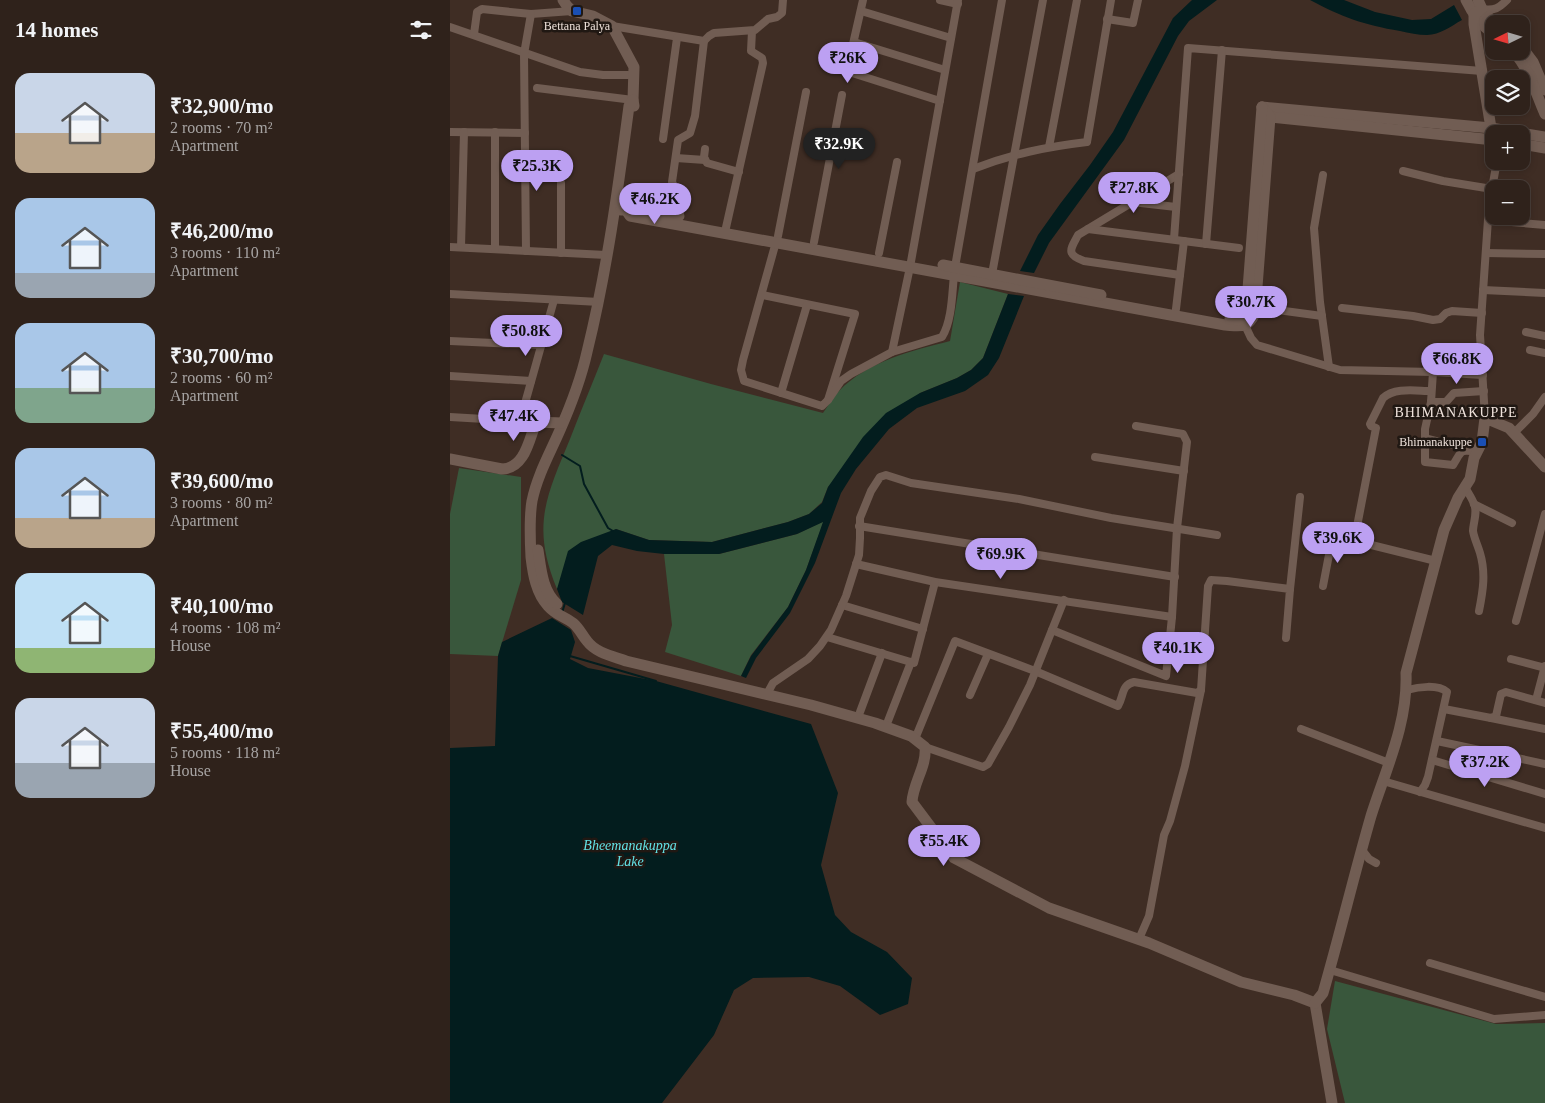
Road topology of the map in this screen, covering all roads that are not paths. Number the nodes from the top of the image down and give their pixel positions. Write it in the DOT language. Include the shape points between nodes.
graph roads {
  1 [pos="563,0"];
  2 [pos="783,0"];
  3 [pos="863,0"];
  4 [pos="940,0"];
  5 [pos="1002,0"];
  6 [pos="1043,0"];
  7 [pos="1077,0"];
  8 [pos="1111,0"];
  9 [pos="1138,0"];
  10 [pos="1508,0"];
  11 [pos="958,2"];
  12 [pos="1474,5"];
  13 [pos="572,11"];
  14 [pos="861,11"];
  15 [pos="531,14"];
  16 [pos="1485,15"];
  17 [pos="1107,19"];
  18 [pos="612,26"];
  19 [pos="450,27"];
  20 [pos="1485,27"];
  21 [pos="752,31"];
  22 [pos="474,34"];
  23 [pos="677,38"];
  24 [pos="951,38"];
  25 [pos="704,41"];
  26 [pos="854,42"];
  27 [pos="1222,50"];
  28 [pos="524,54"];
  29 [pos="1530,58"];
  30 [pos="1519,60"];
  31 [pos="945,70"];
  32 [pos="1482,71"];
  33 [pos="635,75"];
  34 [pos="1544,82"];
  35 [pos="537,88"];
  36 [pos="806,92"];
  37 [pos="842,95"];
  38 [pos="633,100"];
  39 [pos="940,101"];
  40 [pos="1262,106"];
  41 [pos="1545,114"];
  42 [pos="1270,117"];
  43 [pos="1489,125"];
  44 [pos="450,132"];
  45 [pos="464,132"];
  46 [pos="495,132"];
  47 [pos="524,133"];
  48 [pos="1485,135"];
  49 [pos="1485,135"];
  50 [pos="1530,135"];
  51 [pos="1545,137"];
  52 [pos="663,139"];
  53 [pos="1530,146"];
  54 [pos="1049,147"];
  55 [pos="1545,148"];
  56 [pos="705,149"];
  57 [pos="1014,155"];
  58 [pos="676,158"];
  59 [pos="705,160"];
  60 [pos="897,162"];
  61 [pos="973,169"];
  62 [pos="1402,171"];
  63 [pos="739,172"];
  64 [pos="1179,174"];
  65 [pos="1323,175"];
  66 [pos="561,183"];
  67 [pos="1485,188"];
  68 [pos="1132,202"];
  69 [pos="1176,207"];
  70 [pos="621,209"];
  71 [pos="679,216"];
  72 [pos="1530,224"];
  73 [pos="1488,225"];
  74 [pos="1545,226"];
  75 [pos="726,229"];
  76 [pos="1088,229"];
  77 [pos="777,239"];
  78 [pos="1174,240"];
  79 [pos="1184,241"];
  80 [pos="814,242"];
  81 [pos="1206,244"];
  82 [pos="450,247"];
  83 [pos="461,247"];
  84 [pos="1239,248"];
  85 [pos="495,249"];
  86 [pos="526,251"];
  87 [pos="1486,252"];
  88 [pos="561,253"];
  89 [pos="879,253"];
  90 [pos="1545,254"];
  91 [pos="606,255"];
  92 [pos="911,263"];
  93 [pos="955,271"];
  94 [pos="992,274"];
  95 [pos="1180,275"];
  96 [pos="1028,285"];
  97 [pos="1483,290"];
  98 [pos="1545,293"];
  99 [pos="450,294"];
  100 [pos="762,295"];
  101 [pos="450,299"];
  102 [pos="554,302"];
  103 [pos="598,304"];
  104 [pos="807,305"];
  105 [pos="1255,307"];
  106 [pos="1342,308"];
  107 [pos="1176,309"];
  108 [pos="1482,313"];
  109 [pos="1322,316"];
  110 [pos="1243,322"];
  111 [pos="1526,332"];
  112 [pos="1545,336"];
  113 [pos="450,341"];
  114 [pos="542,345"];
  115 [pos="1530,350"];
  116 [pos="892,352"];
  117 [pos="1545,353"];
  118 [pos="1330,367"];
  119 [pos="1433,372"];
  120 [pos="1483,375"];
  121 [pos="450,376"];
  122 [pos="531,381"];
  123 [pos="1431,391"];
  124 [pos="1484,391"];
  125 [pos="782,394"];
  126 [pos="1545,397"];
  127 [pos="828,400"];
  128 [pos="1431,402"];
  129 [pos="450,417"];
  130 [pos="1485,418"];
  131 [pos="562,424"];
  132 [pos="1136,426"];
  133 [pos="1514,433"];
  134 [pos="1425,438"];
  135 [pos="1464,450"];
  136 [pos="1477,452"];
  137 [pos="1095,457"];
  138 [pos="450,459"];
  139 [pos="1545,467"];
  140 [pos="1184,471"];
  141 [pos="1465,487"];
  142 [pos="1300,497"];
  143 [pos="1474,504"];
  144 [pos="1545,514"];
  145 [pos="1512,523"];
  146 [pos="859,526"];
  147 [pos="1177,528"];
  148 [pos="1217,535"];
  149 [pos="1354,542"];
  150 [pos="1436,561"];
  151 [pos="856,564"];
  152 [pos="1175,576"];
  153 [pos="935,582"];
  154 [pos="1323,586"];
  155 [pos="1290,589"];
  156 [pos="1064,600"];
  157 [pos="842,605"];
  158 [pos="1479,611"];
  159 [pos="1172,617"];
  160 [pos="1516,620"];
  161 [pos="570,621"];
  162 [pos="923,629"];
  163 [pos="1052,630"];
  164 [pos="827,637"];
  165 [pos="1286,638"];
  166 [pos="882,653"];
  167 [pos="988,654"];
  168 [pos="1511,659"];
  169 [pos="911,662"];
  170 [pos="1545,667"];
  171 [pos="1035,671"];
  172 [pos="1201,690"];
  173 [pos="1407,690"];
  174 [pos="767,694"];
  175 [pos="970,695"];
  176 [pos="1536,700"];
  177 [pos="1545,703"];
  178 [pos="1444,709"];
  179 [pos="860,712"];
  180 [pos="1491,718"];
  181 [pos="888,720"];
  182 [pos="1545,728"];
  183 [pos="1301,729"];
  184 [pos="915,739"];
  185 [pos="1436,741"];
  186 [pos="925,748"];
  187 [pos="1432,760"];
  188 [pos="1389,763"];
  189 [pos="1545,764"];
  190 [pos="1383,781"];
  191 [pos="1420,792"];
  192 [pos="1545,794"];
  193 [pos="1545,828"];
  194 [pos="1362,850"];
  195 [pos="1376,863"];
  196 [pos="1139,939"];
  197 [pos="1430,963"];
  198 [pos="1330,970"];
  199 [pos="1545,997"];
  200 [pos="1315,1003"];
  201 [pos="1545,1015"];
  202 [pos="1332,1103"];
  1 -- 13 [label="street"];
  2 -- 21 [label="street" via="782,12"];
  3 -- 14 [label="street"];
  4 -- 11 [label="street"];
  5 -- 61 [label="street"];
  6 -- 57 [label="street"];
  7 -- 54 [label="street"];
  8 -- 17 [label="street"];
  9 -- 17 [label="street" via="1133,23"];
  10 -- 12 [label="street" via="1492,11"];
  11 -- 24 [label="street"];
  12 -- 16 [label="street"];
  12 -- 20 [label="street"];
  12 -- 32 [label="street"];
  13 -- 15 [label="street"];
  13 -- 18 [label="street" via="593,16"];
  14 -- 24 [label="street"];
  14 -- 26 [label="street"];
  15 -- 22 [label="street" via="480,9"];
  15 -- 28 [label="street"];
  17 -- 54 [label="street" via="1086,142"];
  18 -- 23 [label="street"];
  18 -- 33 [label="street" via="631,60"];
  19 -- 22 [label="street"];
  21 -- 25 [label="street" via="714,33"];
  21 -- 63 [label="street" via="751,51 762,58 763,63"];
  22 -- 28 [label="street"];
  23 -- 25 [label="street"];
  23 -- 52 [label="street"];
  24 -- 31 [label="street"];
  25 -- 58 [label="street" via="695,116 690,134 678,140"];
  26 -- 31 [label="street"];
  26 -- 39 [label="street" via="848,66 850,73"];
  27 -- 32 [label="street"];
  27 -- 64 [label="street" via="1188,48"];
  27 -- 81 [label="street"];
  28 -- 33 [label="street" via="580,72"];
  28 -- 47 [label="street"];
  29 -- 34 [label="street"];
  30 -- 41 [label="street"];
  31 -- 39 [label="street"];
  32 -- 43 [label="street"];
  33 -- 38 [label="street"];
  35 -- 38 [label="street"];
  36 -- 77 [label="street"];
  37 -- 80 [label="street"];
  38 -- 70 [label="street" via="636,110"];
  39 -- 92 [label="street"];
  40 -- 42 [label="street"];
  40 -- 48 [label="street"];
  40 -- 110 [label="street"];
  42 -- 49 [label="street"];
  42 -- 105 [label="street"];
  44 -- 45 [label="street"];
  45 -- 46 [label="street"];
  45 -- 83 [label="street"];
  46 -- 47 [label="street"];
  46 -- 85 [label="street"];
  47 -- 86 [label="street"];
  50 -- 51 [label="street"];
  53 -- 55 [label="street"];
  54 -- 57 [label="street"];
  56 -- 59 [label="street"];
  57 -- 61 [label="street"];
  57 -- 94 [label="street"];
  58 -- 59 [label="street"];
  58 -- 71 [label="street" via="672,182 682,202"];
  59 -- 63 [label="street"];
  60 -- 89 [label="street"];
  61 -- 93 [label="street"];
  62 -- 67 [label="street"];
  63 -- 75 [label="street"];
  64 -- 68 [label="street"];
  64 -- 69 [label="street"];
  65 -- 109 [label="street" via="1314,228"];
  66 -- 88 [label="street"];
  68 -- 69 [label="street"];
  68 -- 76 [label="street"];
  69 -- 78 [label="street"];
  70 -- 71 [label="street" via="631,207"];
  70 -- 75 [label="street" via="630,216"];
  70 -- 91 [label="street"];
  70 -- 161 [label="street" via="593,360 538,506 537,547 544,582 552,599"];
  71 -- 75 [label="street"];
  72 -- 74 [label="street"];
  73 -- 87 [label="street"];
  75 -- 77 [label="street"];
  76 -- 78 [label="street"];
  76 -- 95 [label="street" via="1078,235 1071,249 1074,257"];
  77 -- 80 [label="street"];
  77 -- 92 [label="street"];
  77 -- 100 [label="street"];
  78 -- 79 [label="street"];
  79 -- 81 [label="street"];
  79 -- 95 [label="street"];
  80 -- 89 [label="street"];
  81 -- 84 [label="street"];
  82 -- 83 [label="street"];
  83 -- 85 [label="street"];
  85 -- 86 [label="street"];
  86 -- 88 [label="street"];
  87 -- 90 [label="street"];
  87 -- 97 [label="street"];
  88 -- 91 [label="street"];
  89 -- 92 [label="street"];
  91 -- 103 [label="street"];
  92 -- 93 [label="street"];
  92 -- 116 [label="street"];
  93 -- 94 [label="street"];
  93 -- 96 [label="street"];
  93 -- 116 [label="street" via="942,337"];
  94 -- 96 [label="street"];
  95 -- 107 [label="street"];
  96 -- 107 [label="street"];
  96 -- 110 [label="street" via="1225,325"];
  97 -- 98 [label="street"];
  97 -- 108 [label="street"];
  99 -- 102 [label="street"];
  100 -- 104 [label="street"];
  100 -- 125 [label="street" via="741,376 744,381"];
  101 -- 102 [label="street"];
  102 -- 103 [label="street"];
  102 -- 114 [label="street"];
  103 -- 131 [label="street" via="584,368"];
  104 -- 125 [label="street"];
  104 -- 127 [label="street" via="855,314"];
  105 -- 109 [label="street"];
  105 -- 110 [label="street" via="1251,321"];
  106 -- 108 [label="street" via="1433,320 1452,311"];
  107 -- 110 [label="street"];
  108 -- 120 [label="street"];
  109 -- 118 [label="street"];
  110 -- 118 [label="street" via="1257,345"];
  111 -- 112 [label="street"];
  113 -- 114 [label="street"];
  114 -- 122 [label="street"];
  115 -- 117 [label="street"];
  116 -- 127 [label="street" via="851,374"];
  118 -- 119 [label="street"];
  119 -- 120 [label="street"];
  119 -- 123 [label="street"];
  120 -- 124 [label="street"];
  121 -- 122 [label="street"];
  122 -- 129 [label="street" via="520,421"];
  123 -- 128 [label="street"];
  123 -- 149 [label="street" via="1400,391 1383,396 1370,424 1376,428"];
  124 -- 128 [label="street" via="1454,394 1446,402"];
  124 -- 130 [label="street"];
  125 -- 127 [label="street" via="822,406"];
  126 -- 133 [label="street"];
  128 -- 134 [label="street"];
  130 -- 133 [label="street" via="1510,428"];
  130 -- 136 [label="street" via="1482,442"];
  131 -- 138 [label="street" via="536,422 522,459 510,469"];
  131 -- 161 [label="street" via="541,471 532,500 530,525 533,571 540,594 557,614"];
  132 -- 140 [label="street" via="1183,434 1187,442"];
  133 -- 139 [label="street"];
  134 -- 135 [label="street"];
  134 -- 135 [label="street" via="1426,462 1453,465"];
  135 -- 136 [label="street"];
  136 -- 141 [label="street"];
  137 -- 140 [label="street"];
  140 -- 147 [label="street"];
  141 -- 143 [label="street"];
  141 -- 150 [label="street" via="1444,530"];
  142 -- 155 [label="street"];
  143 -- 145 [label="street"];
  143 -- 158 [label="street" via="1473,532 1481,555 1484,588"];
  144 -- 160 [label="street"];
  146 -- 147 [label="street" via="870,491 880,477 886,475"];
  146 -- 151 [label="street" via="860,550"];
  146 -- 152 [label="street"];
  147 -- 148 [label="street"];
  147 -- 152 [label="street"];
  149 -- 150 [label="street"];
  149 -- 154 [label="street" via="1333,537"];
  150 -- 173 [label="street" via="1406,673"];
  151 -- 153 [label="street"];
  151 -- 157 [label="street"];
  152 -- 159 [label="street"];
  153 -- 156 [label="street"];
  153 -- 162 [label="street"];
  155 -- 165 [label="street"];
  155 -- 172 [label="street" via="1211,580"];
  156 -- 159 [label="street"];
  156 -- 163 [label="street"];
  157 -- 162 [label="street"];
  157 -- 164 [label="street"];
  159 -- 163 [label="street" via="1166,676"];
  161 -- 174 [label="street" via="593,648 601,652"];
  162 -- 169 [label="street" via="914,663"];
  163 -- 171 [label="street"];
  164 -- 166 [label="street"];
  164 -- 174 [label="street" via="808,659 774,683"];
  166 -- 169 [label="street"];
  166 -- 179 [label="street"];
  167 -- 171 [label="street"];
  167 -- 175 [label="street"];
  167 -- 184 [label="street" via="955,642"];
  168 -- 170 [label="street"];
  169 -- 181 [label="street"];
  170 -- 176 [label="street"];
  171 -- 172 [label="street" via="1118,706 1123,689 1134,682 1196,693"];
  171 -- 186 [label="street" via="988,764 983,767"];
  172 -- 196 [label="street" via="1186,766 1164,835 1149,916"];
  173 -- 178 [label="street" via="1418,687 1444,689 1447,692"];
  173 -- 188 [label="street" via="1403,718"];
  174 -- 184 [label="street" via="875,722"];
  176 -- 177 [label="street"];
  176 -- 180 [label="street" via="1503,693 1496,716"];
  178 -- 180 [label="street"];
  178 -- 185 [label="street"];
  180 -- 182 [label="street"];
  183 -- 188 [label="street"];
  184 -- 186 [label="street"];
  185 -- 187 [label="street"];
  185 -- 189 [label="street"];
  186 -- 196 [label="street" via="926,756 912,793 912,802 954,858 1049,908"];
  187 -- 191 [label="street" via="1426,786"];
  187 -- 192 [label="street"];
  188 -- 190 [label="street"];
  190 -- 191 [label="street"];
  190 -- 194 [label="street"];
  191 -- 193 [label="street"];
  194 -- 195 [label="street"];
  194 -- 198 [label="street"];
  196 -- 200 [label="street" via="1241,982"];
  197 -- 199 [label="street"];
  198 -- 200 [label="street" via="1323,993"];
  198 -- 201 [label="street" via="1494,1019"];
  200 -- 202 [label="street"];
}
